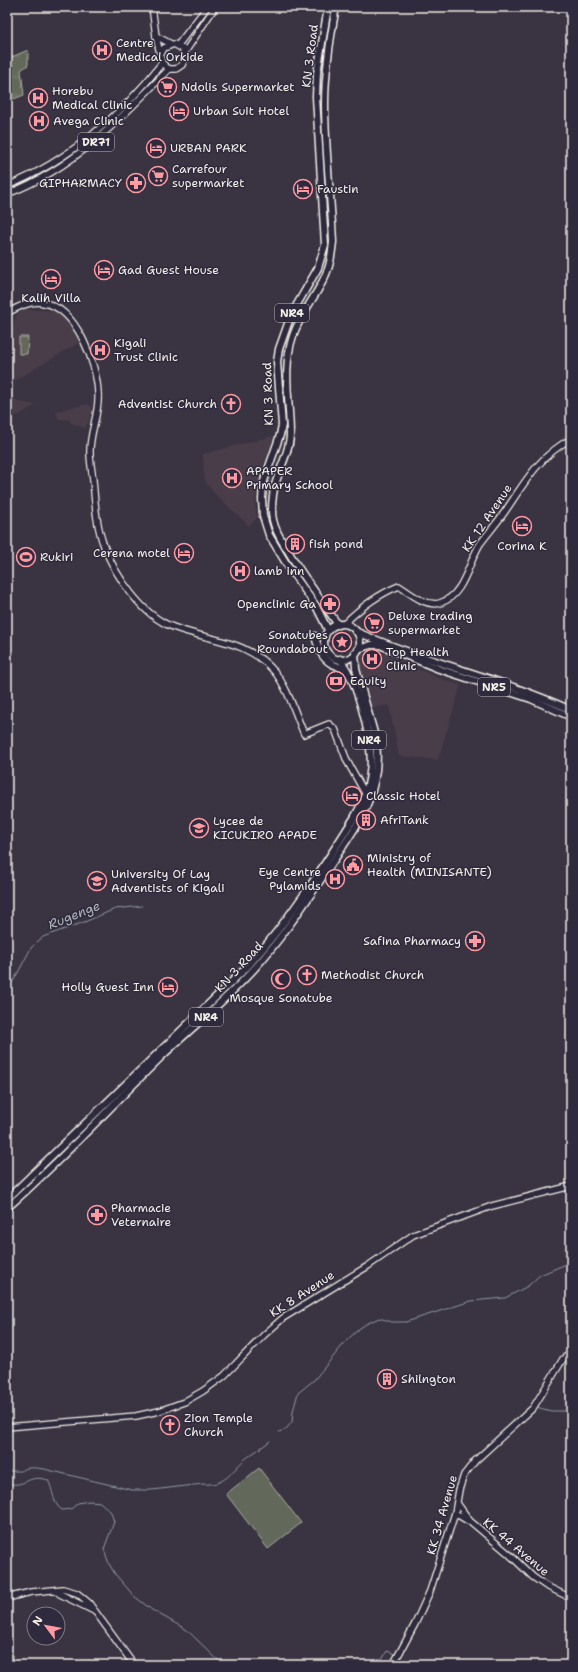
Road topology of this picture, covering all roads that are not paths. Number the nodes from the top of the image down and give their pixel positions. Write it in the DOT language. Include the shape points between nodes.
graph roads {
  1 [pos="152,7"];
  2 [pos="207,7"];
  3 [pos="215,7"];
  4 [pos="328,7"];
  5 [pos="336,7"];
  6 [pos="156,36"];
  7 [pos="171,44"];
  8 [pos="178,45"];
  9 [pos="185,52"];
  10 [pos="161,54"];
  11 [pos="162,63"];
  12 [pos="169,69"];
  13 [pos="326,72"];
  14 [pos="316,73"];
  15 [pos="7,186"];
  16 [pos="7,194"];
  17 [pos="7,313"];
  18 [pos="571,439"];
  19 [pos="319,604"];
  20 [pos="341,624"];
  21 [pos="328,630"];
  22 [pos="355,631"];
  23 [pos="315,636"];
  24 [pos="356,651"];
  25 [pos="340,659"];
  26 [pos="356,684"];
  27 [pos="571,710"];
  28 [pos="571,717"];
  29 [pos="357,781"];
  30 [pos="369,785"];
  31 [pos="368,796"];
  32 [pos="571,1186"];
  33 [pos="7,1199"];
  34 [pos="7,1208"];
  35 [pos="571,1353"];
  36 [pos="7,1427"];
  37 [pos="457,1503"];
  38 [pos="454,1513"];
  39 [pos="470,1521"];
  40 [pos="7,1598"];
  41 [pos="571,1598"];
  42 [pos="134,1665"];
  43 [pos="393,1665"];
  1 -- 6 [label="main road"];
  2 -- 8 [label="main road"];
  3 -- 9 [label="main road"];
  4 -- 14 [label="highway, KN 3 Road / NR4"];
  5 -- 13 [label="highway, KN 3 Road / NR4"];
  6 -- 7 [label="main road"];
  6 -- 10 [label="main road"];
  7 -- 8 [label="main road"];
  7 -- 10 [label="main road" via="164,48"];
  8 -- 9 [label="main road"];
  9 -- 12 [label="main road, DR71" via="186,58 182,65 176,69"];
  10 -- 11 [label="main road"];
  11 -- 12 [label="main road"];
  11 -- 15 [label="main road, DR71" via="132,98 84,142 40,171"];
  12 -- 16 [label="main road, DR71" via="107,131 78,155 55,170"];
  13 -- 14 [label="highway"];
  13 -- 19 [label="highway, KN 3 Road / NR4" via="325,128 332,249 328,269 301,317 290,345 287,391 290,437 276,477 271,506 278,534"];
  14 -- 19 [label="highway, KN 3 Road / NR4" via="325,245 318,268 291,315 279,349 277,362 282,425 263,484 262,499 263,516 269,535 289,568"];
  17 -- 29 [label="main road" via="27,304 44,302 54,305 75,326 89,352 98,393 90,453 96,516 104,544 121,580 138,601 162,622 183,631 243,648 266,663 280,679 304,734 325,724 335,729"];
  18 -- 20 [label="main road, KK 12 Avenue" via="543,459 472,557 456,592 451,597 432,604 399,586 380,596"];
  19 -- 20 [label="highway, NR4"];
  19 -- 21 [label="highway, NR4"];
  20 -- 21 [label="highway"];
  20 -- 22 [label="highway, NR4" via="350,626"];
  21 -- 25 [label="highway" via="324,640 326,650 330,655"];
  22 -- 24 [label="highway" via="358,636"];
  22 -- 27 [label="highway, NR5"];
  23 -- 26 [label="highway" via="324,658 340,667"];
  24 -- 25 [label="highway" via="351,657"];
  24 -- 26 [label="highway"];
  24 -- 28 [label="highway, NR5" via="371,645 380,645 439,669 531,699"];
  25 -- 26 [label="highway"];
  26 -- 30 [label="highway, KN 3 Road / NR4" via="370,742 372,760"];
  26 -- 31 [label="highway, KN 3 Road / NR4" via="376,740 375,779"];
  29 -- 30 [label="main road"];
  29 -- 31 [label="main road"];
  30 -- 31 [label="highway, KN 3 Road / NR4"];
  31 -- 33 [label="highway, KN 3 Road / NR4" via="296,905 249,965"];
  31 -- 34 [label="highway, KN 3 Road / NR4" via="356,827 297,915 253,970"];
  32 -- 36 [label="main road, KK 8 Avenue" via="492,1206 413,1235 283,1318 224,1376 184,1402 136,1416"];
  35 -- 37 [label="main road, KK 34 Avenue" via="563,1359 533,1408 469,1468 459,1490"];
  37 -- 38 [label="main road, KK 34 Avenue"];
  37 -- 39 [label="main road, KK 44 Avenue"];
  38 -- 39 [label="main road, KK 44 Avenue"];
  38 -- 43 [label="main road, KK 34 Avenue" via="430,1591"];
  39 -- 41 [label="main road, KK 44 Avenue" via="532,1577"];
  40 -- 42 [label="main road" via="31,1592 64,1589 77,1593 96,1612"];
}
